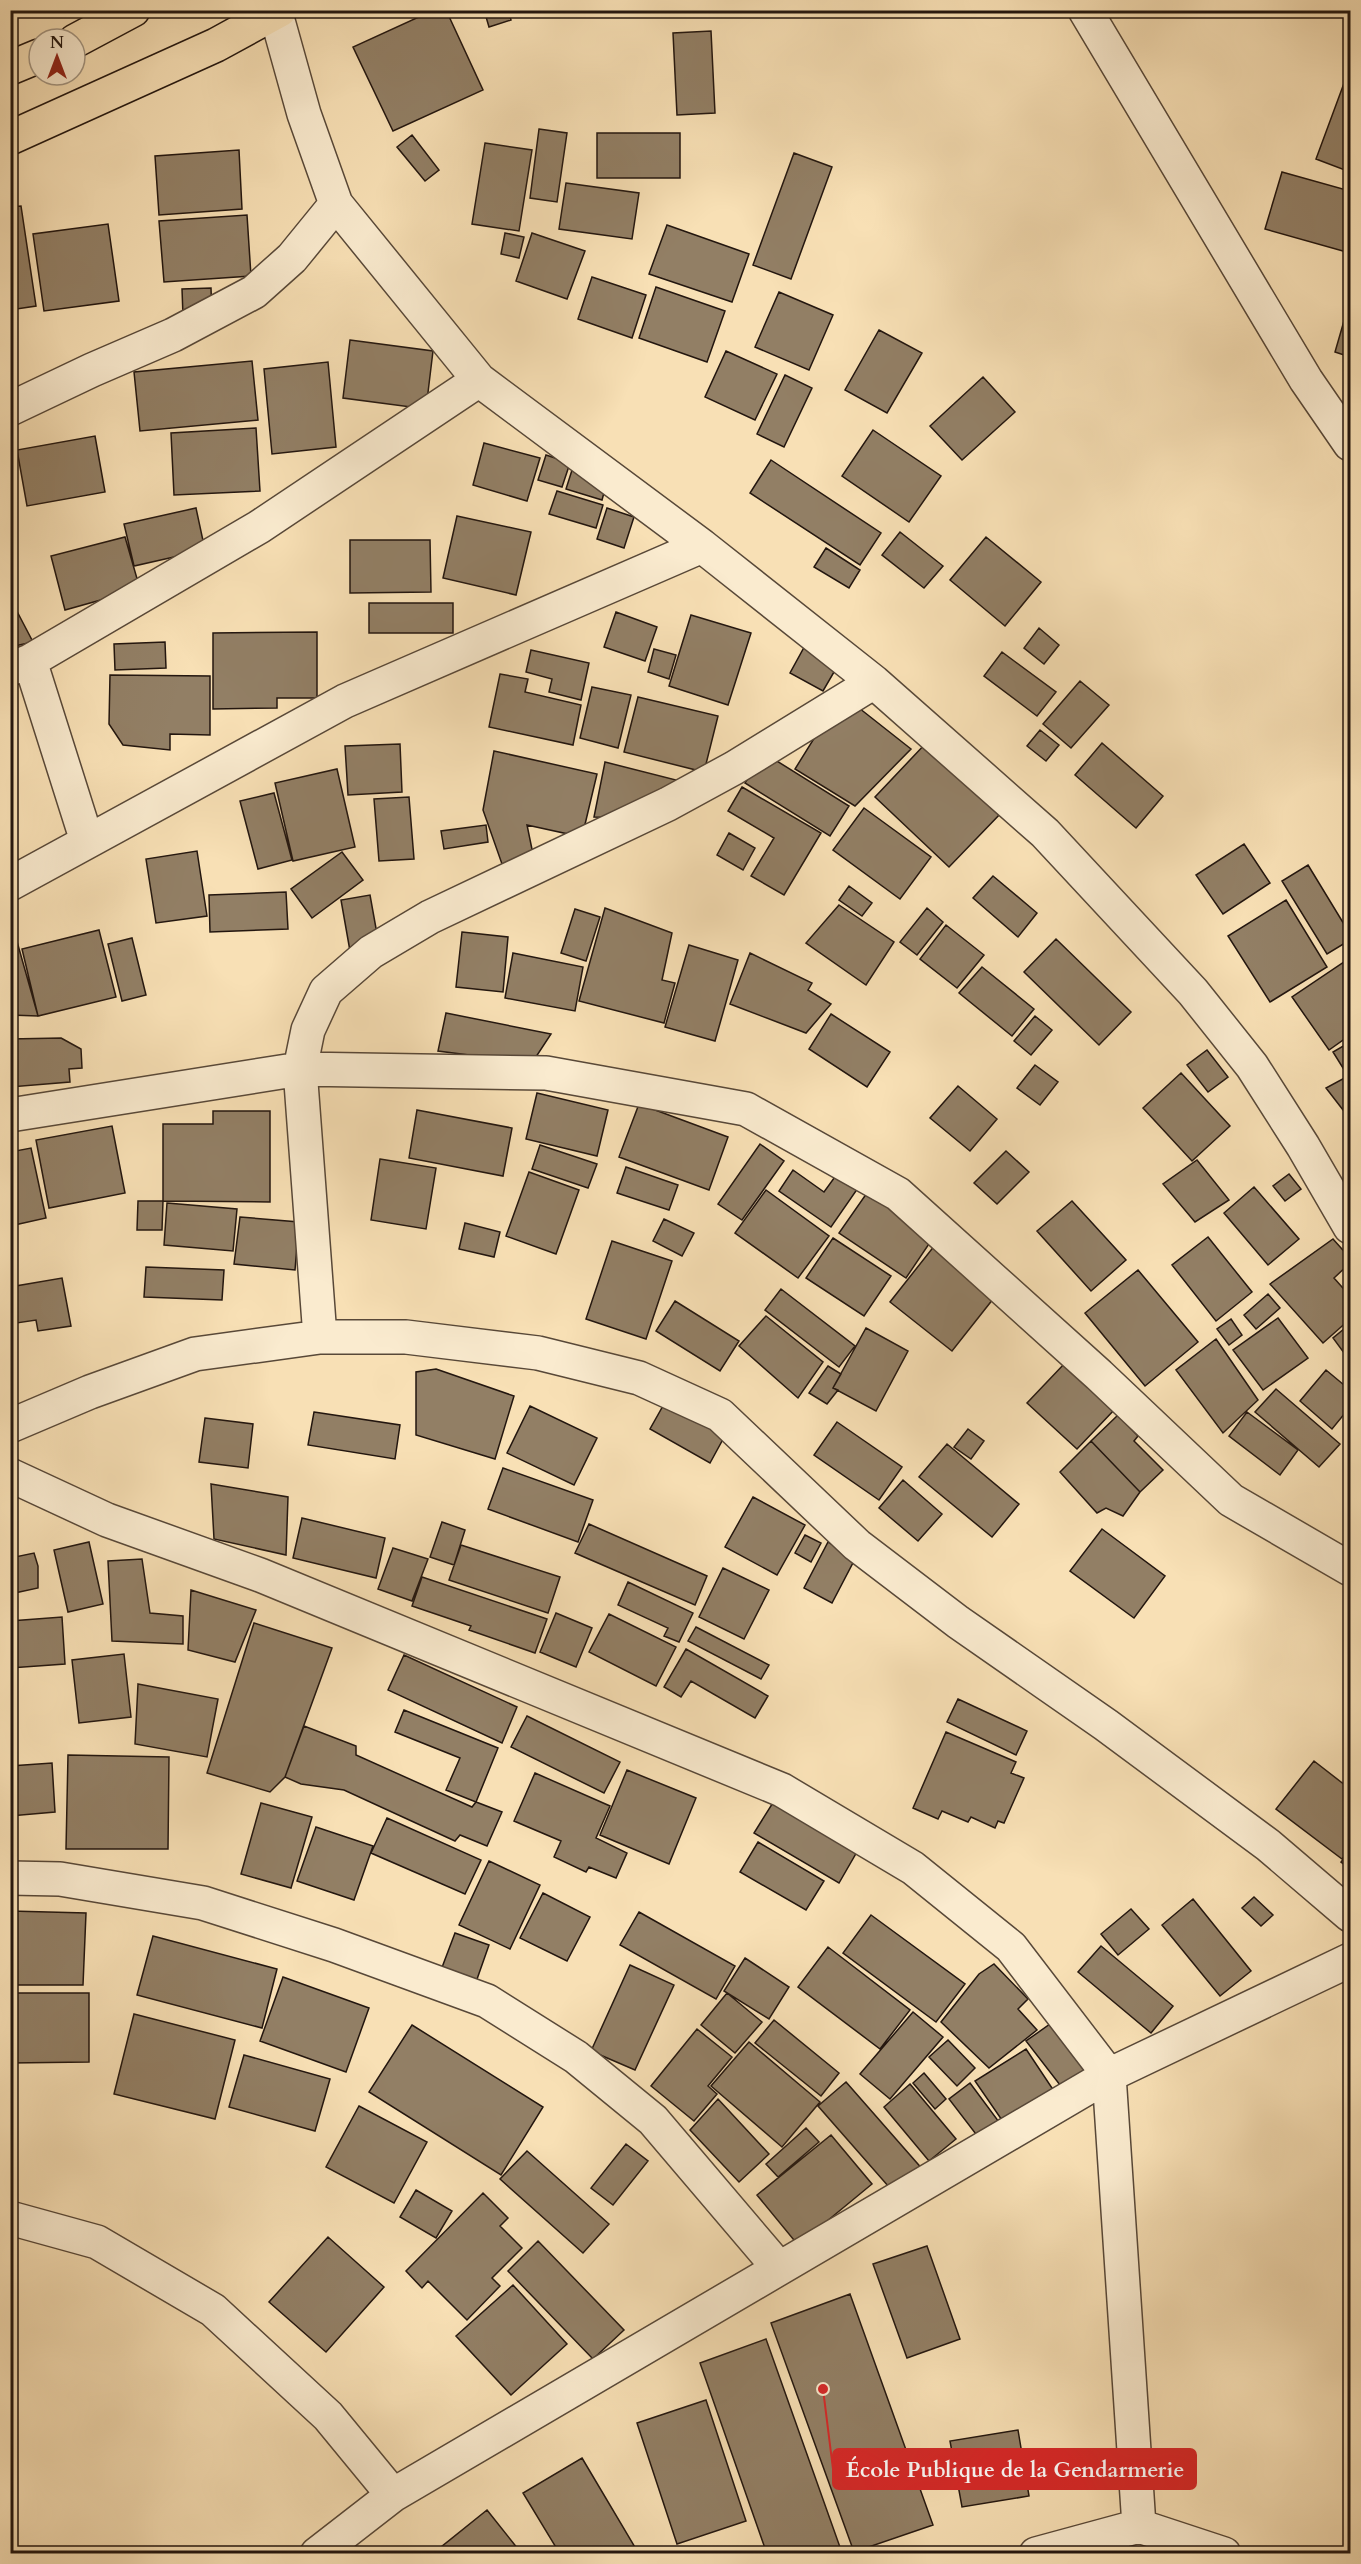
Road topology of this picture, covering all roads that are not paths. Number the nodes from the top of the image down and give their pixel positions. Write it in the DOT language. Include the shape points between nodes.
graph roads {
  1 [pos="133,10"];
  2 [pos="1085,10"];
  3 [pos="277,11"];
  4 [pos="87,35"];
  5 [pos="27,61"];
  6 [pos="10,68"];
  7 [pos="10,138"];
  8 [pos="336,204"];
  9 [pos="478,380"];
  10 [pos="10,410"];
  11 [pos="1350,444"];
  12 [pos="702,546"];
  13 [pos="20,665"];
  14 [pos="874,682"];
  15 [pos="87,841"];
  16 [pos="10,884"];
  17 [pos="300,1069"];
  18 [pos="10,1116"];
  19 [pos="1350,1227"];
  20 [pos="320,1337"];
  21 [pos="10,1426"];
  22 [pos="10,1475"];
  23 [pos="1350,1568"];
  24 [pos="10,1878"];
  25 [pos="1350,1915"];
  26 [pos="1350,1960"];
  27 [pos="1109,2075"];
  28 [pos="10,2218"];
  29 [pos="778,2267"];
  30 [pos="393,2495"];
  31 [pos="1139,2526"];
  32 [pos="317,2553"];
  33 [pos="1036,2553"];
  34 [pos="1224,2553"];
  1 -- 4 [label="main road"];
  2 -- 11 [label="street" via="1306,381"];
  3 -- 7 [label="main road" via="216,45"];
  3 -- 8 [label="street" via="304,114"];
  5 -- 6 [label="main road"];
  8 -- 9 [label="street"];
  8 -- 10 [label="street" via="292,258 254,292 172,335"];
  9 -- 12 [label="street"];
  9 -- 13 [label="street" via="258,527"];
  12 -- 14 [label="street"];
  12 -- 15 [label="street" via="345,701"];
  13 -- 15 [label="street"];
  14 -- 17 [label="street" via="668,804 430,917 371,952 326,991 308,1030"];
  14 -- 19 [label="street" via="1045,834 1193,992 1252,1066"];
  15 -- 16 [label="street"];
  17 -- 18 [label="street"];
  17 -- 20 [label="street"];
  17 -- 23 [label="street" via="546,1073 746,1109 898,1194 1231,1500"];
  20 -- 21 [label="street" via="195,1354"];
  20 -- 25 [label="street" via="406,1337 538,1353 639,1378 720,1415 857,1545 1268,1845"];
  22 -- 27 [label="street" via="107,1520 260,1575 782,1790 913,1868 1011,1947"];
  24 -- 29 [label="street" via="60,1879 203,1903 334,1945 487,2001 576,2057 653,2121"];
  26 -- 27 [label="street"];
  27 -- 29 [label="street"];
  27 -- 31 [label="street"];
  28 -- 30 [label="street" via="98,2242 213,2310 328,2416"];
  29 -- 30 [label="street"];
  30 -- 32 [label="street"];
  31 -- 33 [label="street"];
  31 -- 34 [label="street"];
}
